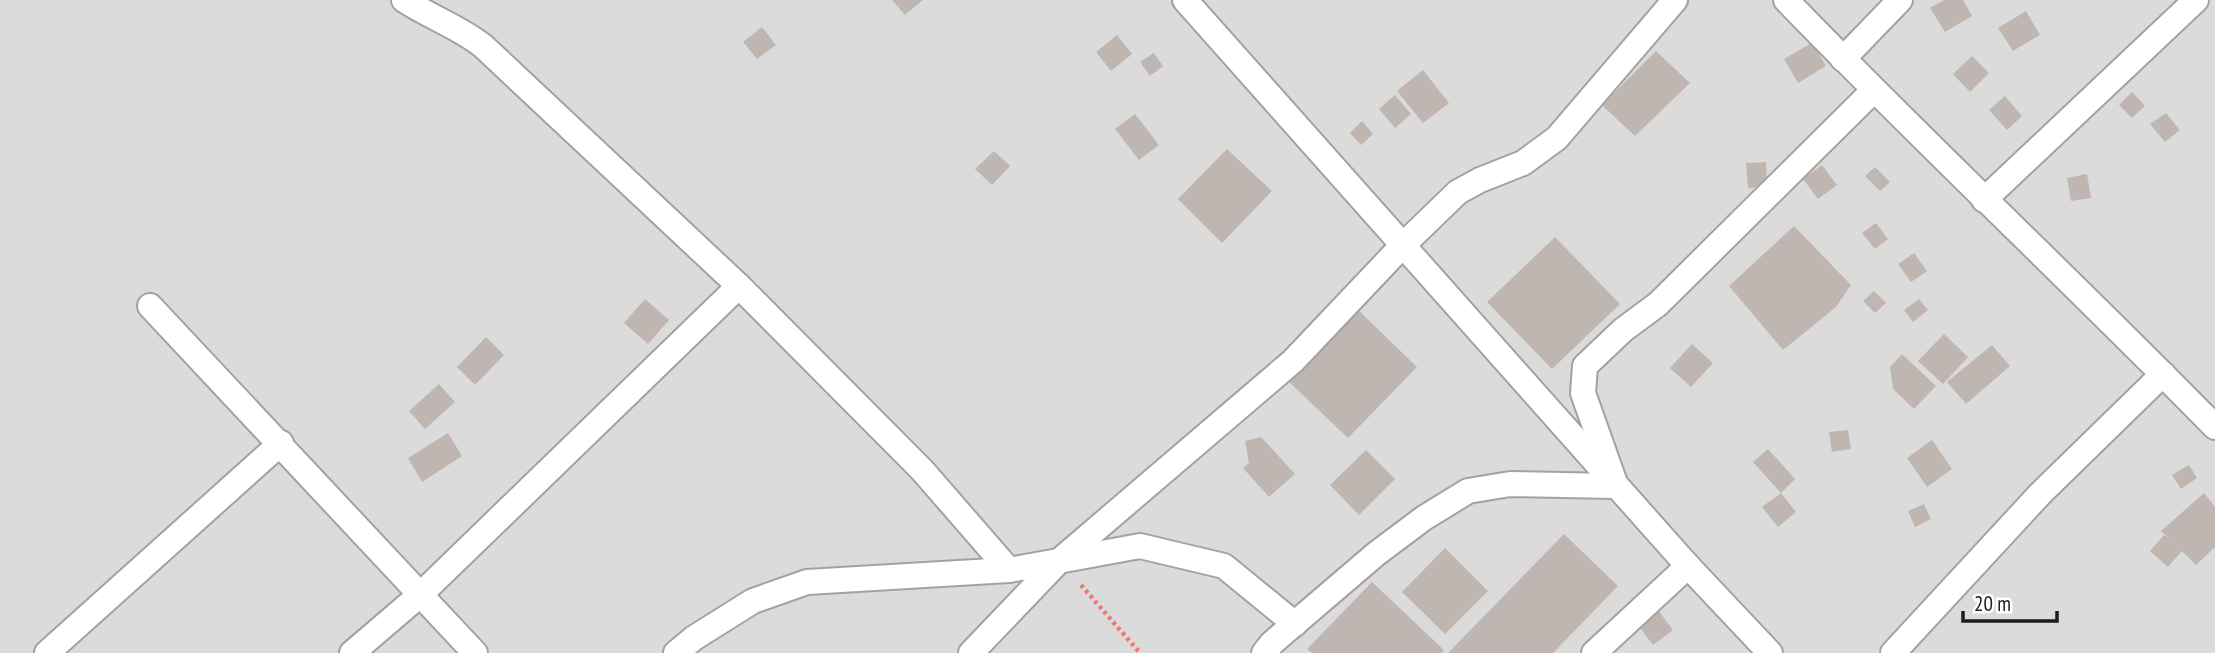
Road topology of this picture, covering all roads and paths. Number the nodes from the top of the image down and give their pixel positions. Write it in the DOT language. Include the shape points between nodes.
graph roads {
  1 [pos="404,0"];
  2 [pos="1185,0"];
  3 [pos="1675,0"];
  4 [pos="1786,0"];
  5 [pos="1900,0"];
  6 [pos="2196,0"];
  7 [pos="1843,59"];
  8 [pos="1874,90"];
  9 [pos="1984,200"];
  10 [pos="1402,246"];
  11 [pos="739,286"];
  12 [pos="150,306"];
  13 [pos="2163,374"];
  14 [pos="2215,427"];
  15 [pos="281,443"];
  16 [pos="1616,485"];
  17 [pos="1059,561"];
  18 [pos="1688,566"];
  19 [pos="1009,570"];
  20 [pos="421,594"];
  21 [pos="1295,624"];
  22 [pos="47,653"];
  23 [pos="352,653"];
  24 [pos="475,653"];
  25 [pos="676,653"];
  26 [pos="971,653"];
  27 [pos="1140,653"];
  28 [pos="1264,653"];
  29 [pos="1594,653"];
  30 [pos="1770,653"];
  31 [pos="1893,653"];
  1 -- 11 [label="street" via="483,46"];
  2 -- 10 [label="street"];
  3 -- 10 [label="street" via="1557,138 1523,163 1458,192"];
  4 -- 7 [label="street"];
  5 -- 7 [label="street"];
  6 -- 9 [label="street"];
  7 -- 8 [label="street"];
  8 -- 9 [label="street"];
  8 -- 16 [label="street" via="1658,304 1585,366 1583,393"];
  9 -- 13 [label="street"];
  10 -- 16 [label="street"];
  10 -- 17 [label="street" via="1293,361"];
  11 -- 19 [label="street" via="922,470"];
  11 -- 20 [label="street"];
  12 -- 15 [label="street"];
  13 -- 14 [label="street"];
  13 -- 31 [label="street" via="2040,494"];
  15 -- 20 [label="street"];
  15 -- 22 [label="street"];
  16 -- 18 [label="street"];
  16 -- 21 [label="street" via="1510,484 1468,491 1376,554"];
  17 -- 19 [label="street"];
  17 -- 21 [label="street" via="1140,546 1224,566"];
  17 -- 26 [label="street"];
  17 -- 27 [label="path"];
  18 -- 29 [label="street"];
  18 -- 30 [label="street"];
  19 -- 25 [label="street" via="807,582 753,601"];
  20 -- 23 [label="street"];
  20 -- 24 [label="street"];
  21 -- 28 [label="street"];
}
